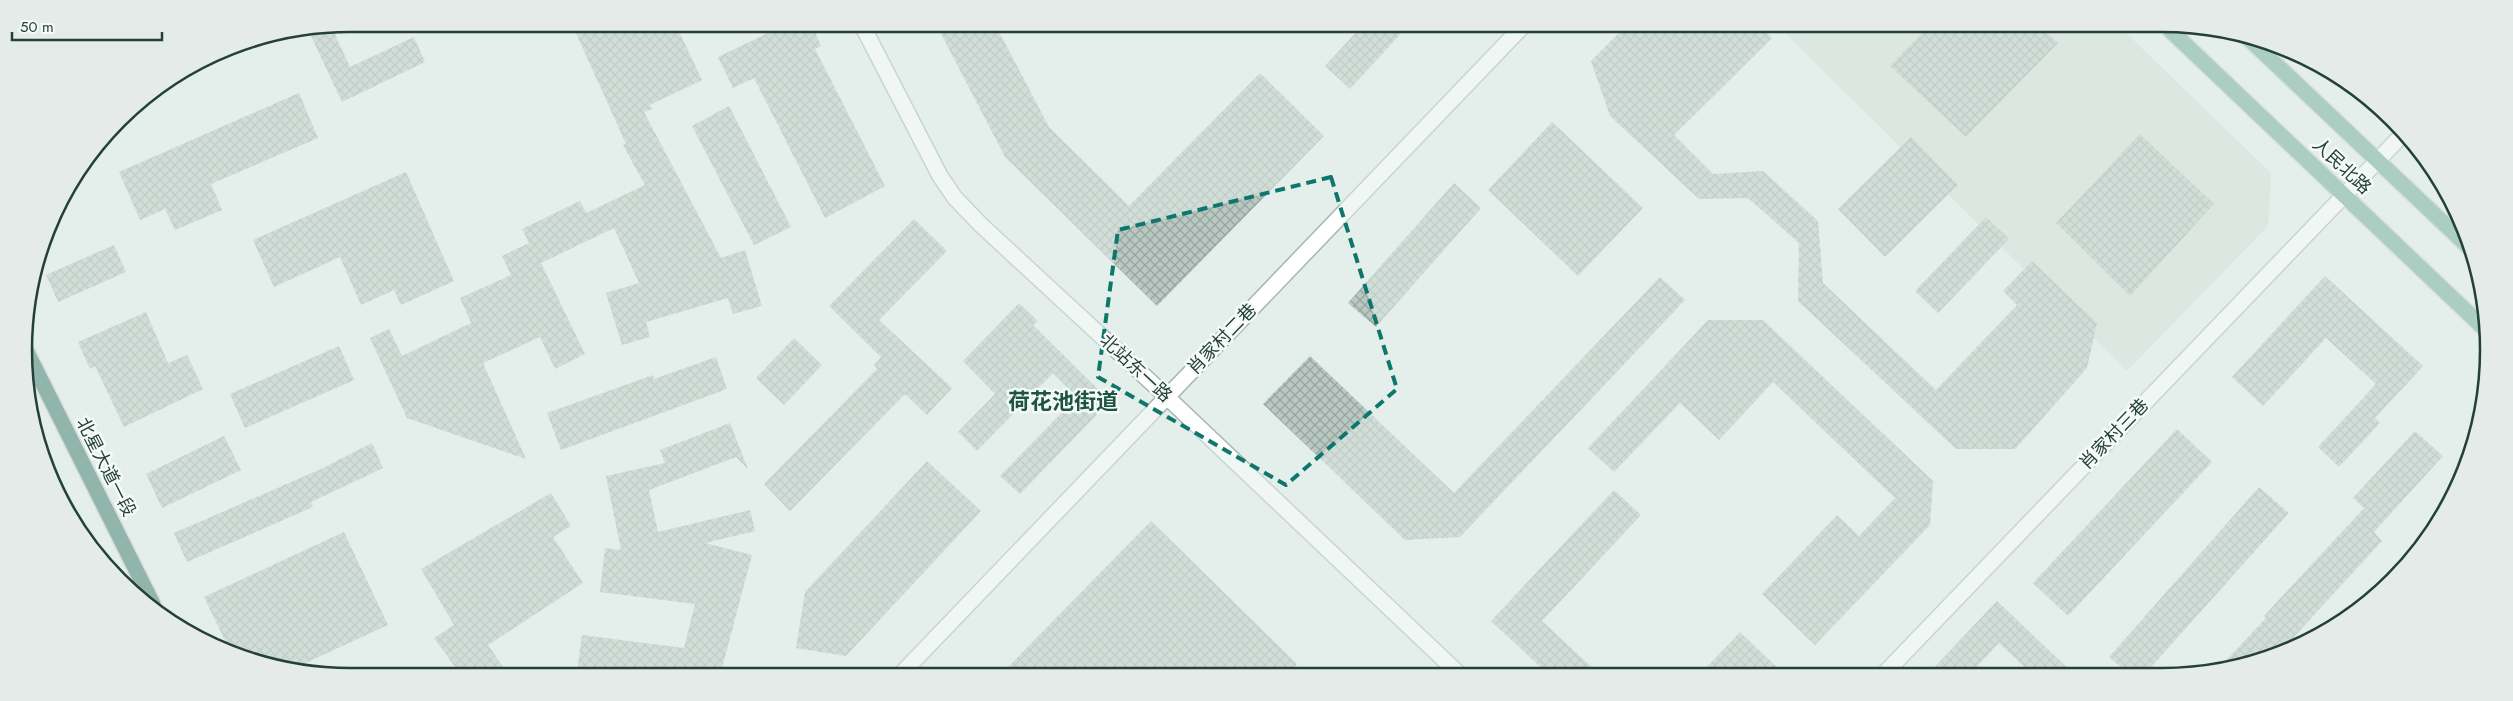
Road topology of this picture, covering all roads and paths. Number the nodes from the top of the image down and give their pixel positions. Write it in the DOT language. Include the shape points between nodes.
graph roads {
  1 [pos="865,32"];
  2 [pos="1517,32"];
  3 [pos="2173,33"];
  4 [pos="2257,47"];
  5 [pos="2399,138"];
  6 [pos="2377,161"];
  7 [pos="2344,195"];
  8 [pos="2460,239"];
  9 [pos="2479,324"];
  10 [pos="33,363"];
  11 [pos="1167,397"];
  12 [pos="150,598"];
  13 [pos="907,668"];
  14 [pos="1453,668"];
  15 [pos="1890,668"];
  1 -- 11 [label="street, 北站东一路" via="940,176 955,198"];
  2 -- 11 [label="street, 肖家村二巷"];
  3 -- 7 [label="main road, 人民北路"];
  4 -- 6 [label="main road, 人民北路"];
  5 -- 6 [label="street, 肖家村三巷"];
  6 -- 7 [label="street, 肖家村三巷"];
  6 -- 8 [label="main road, 人民北路"];
  7 -- 9 [label="main road, 人民北路"];
  7 -- 15 [label="street, 肖家村三巷"];
  10 -- 12 [label="highway, 北星大道一段"];
  11 -- 13 [label="street, 肖家村二巷"];
  11 -- 14 [label="street, 北站东一路"];
}
